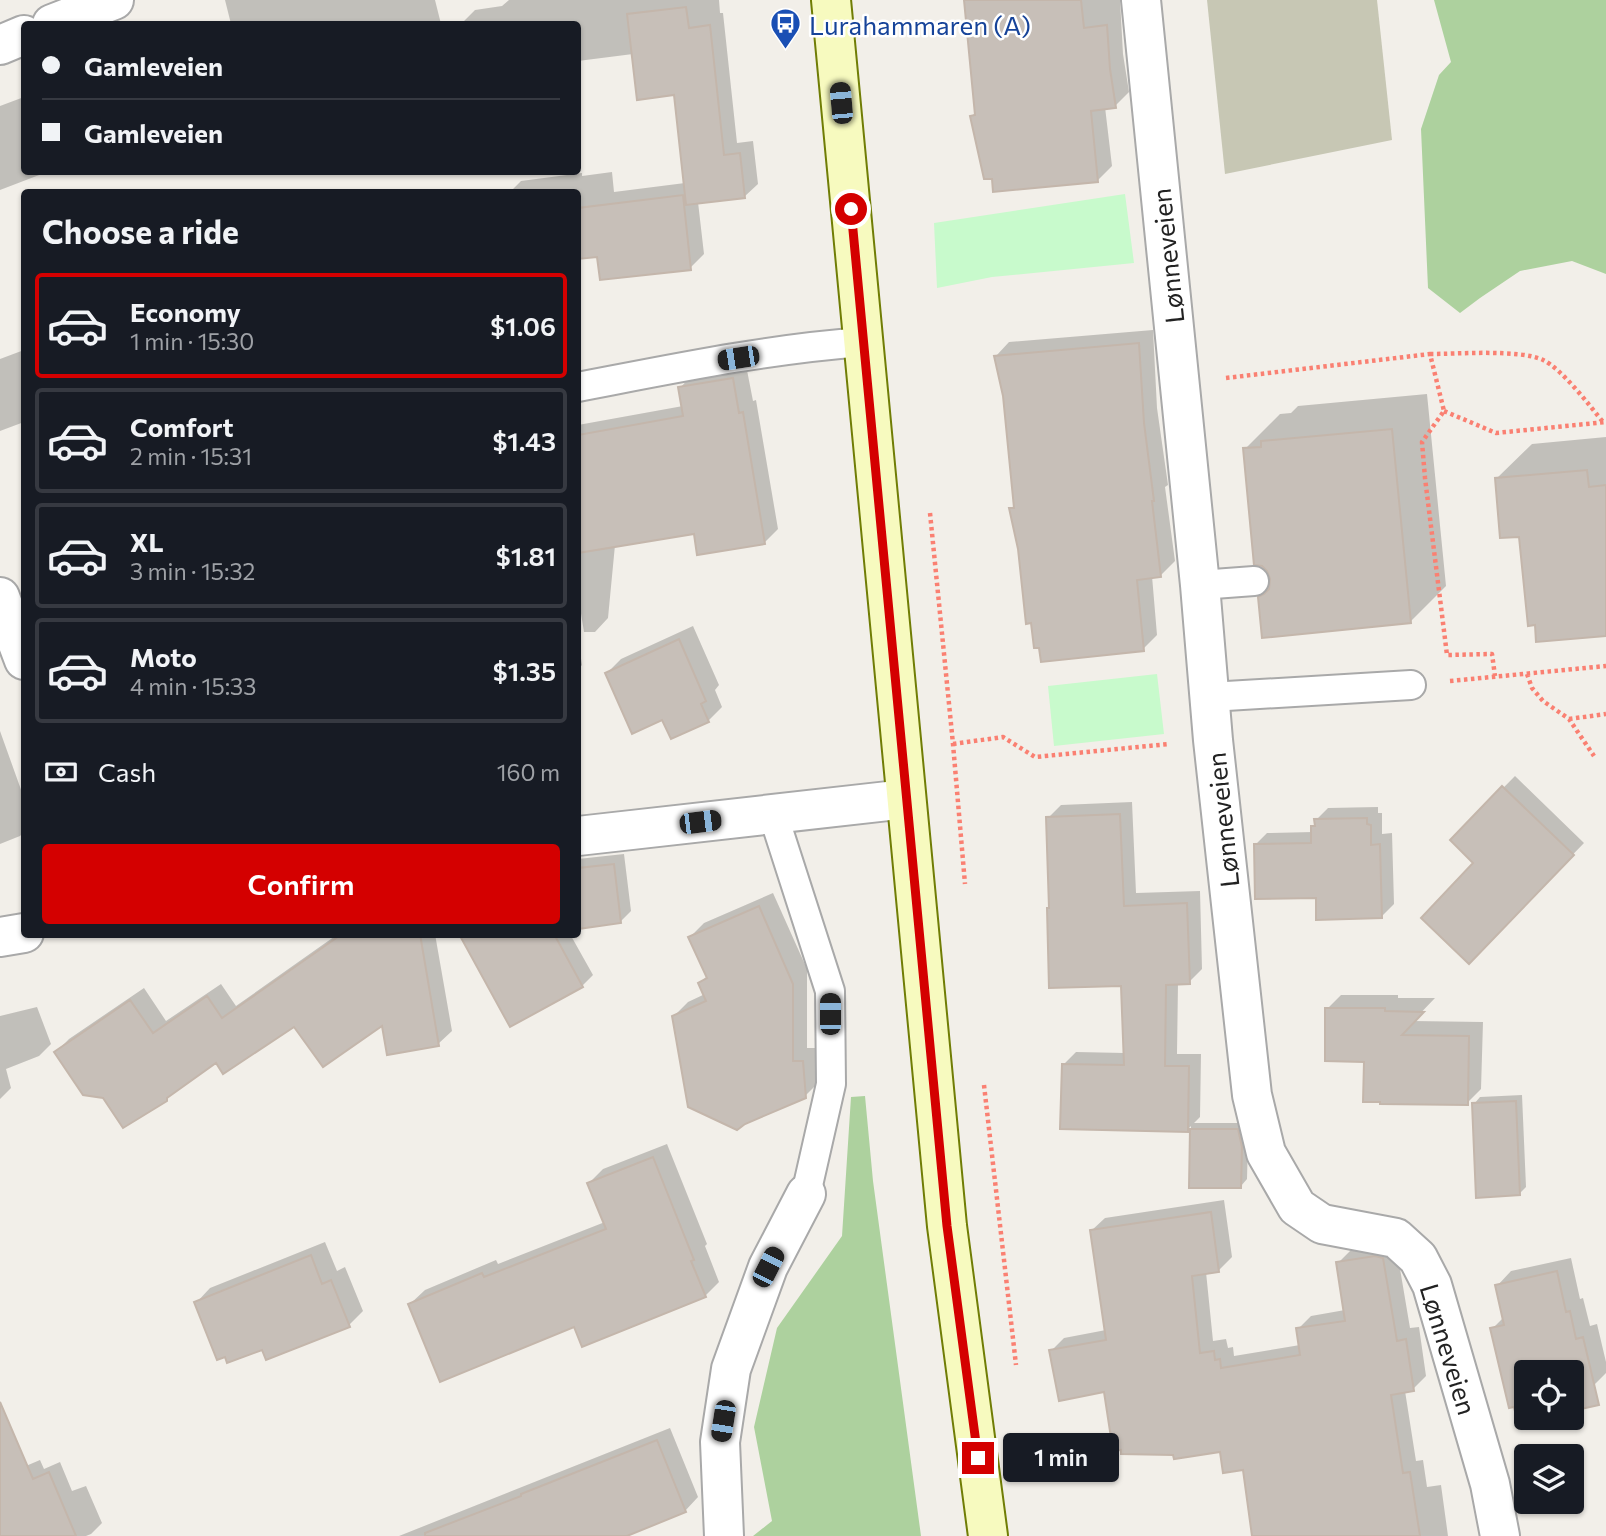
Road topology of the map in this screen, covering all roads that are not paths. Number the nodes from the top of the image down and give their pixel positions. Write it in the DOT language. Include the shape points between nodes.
graph roads {
  1 [pos="114,0"];
  2 [pos="831,0"];
  3 [pos="1141,0"];
  4 [pos="60,21"];
  5 [pos="21,36"];
  6 [pos="0,45"];
  7 [pos="864,342"];
  8 [pos="581,386"];
  9 [pos="1254,581"];
  10 [pos="1200,585"];
  11 [pos="0,597"];
  12 [pos="21,652"];
  13 [pos="1411,685"];
  14 [pos="1210,697"];
  15 [pos="906,799"];
  16 [pos="773,814"];
  17 [pos="581,836"];
  18 [pos="21,934"];
  19 [pos="0,937"];
  20 [pos="806,1194"];
  21 [pos="724,1536"];
  22 [pos="988,1536"];
  23 [pos="1500,1536"];
  1 -- 4 [label="street"];
  2 -- 7 [label="main road"];
  3 -- 10 [label="street, Lønneveien"];
  5 -- 6 [label="street"];
  7 -- 8 [label="lane" via="811,346"];
  7 -- 15 [label="main road"];
  9 -- 10 [label="lane"];
  10 -- 14 [label="street, Lønneveien"];
  11 -- 12 [label="street"];
  13 -- 14 [label="lane"];
  14 -- 23 [label="street, Lønneveien" via="1252,1095 1266,1153 1297,1207 1322,1224 1396,1238 1418,1258 1432,1286 1490,1484"];
  15 -- 16 [label="street"];
  15 -- 22 [label="main road" via="947,1226"];
  16 -- 17 [label="street"];
  16 -- 20 [label="lane" via="830,991 831,1084"];
  18 -- 19 [label="street"];
  20 -- 21 [label="street" via="768,1267 731,1369 720,1442"];
}
